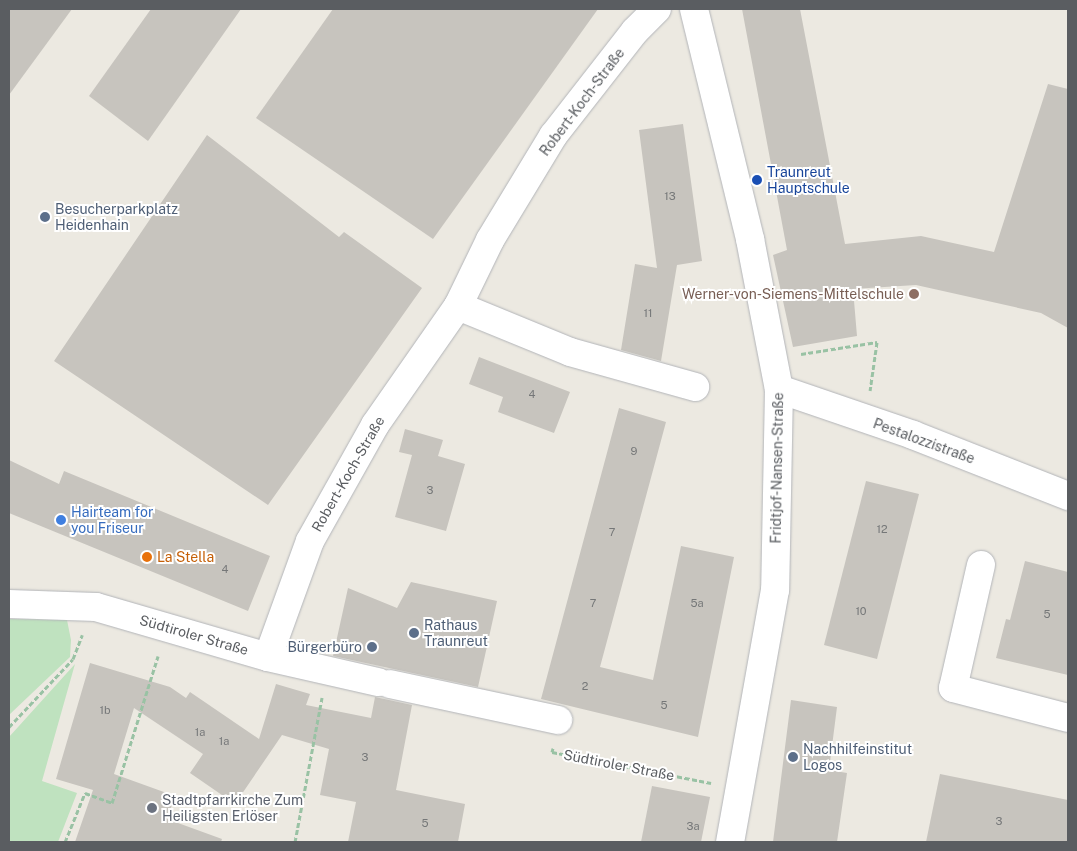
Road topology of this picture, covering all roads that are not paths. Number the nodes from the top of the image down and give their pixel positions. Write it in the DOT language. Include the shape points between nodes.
graph roads {
  1 [pos="657,9"];
  2 [pos="694,9"];
  3 [pos="458,306"];
  4 [pos="695,387"];
  5 [pos="779,389"];
  6 [pos="1068,496"];
  7 [pos="981,565"];
  8 [pos="9,604"];
  9 [pos="268,657"];
  10 [pos="1068,718"];
  11 [pos="558,720"];
  12 [pos="730,842"];
  1 -- 3 [label="street, Robert-Koch-Straße" via="635,31 553,136 490,240"];
  2 -- 5 [label="street, Fridtjof-Nansen-Straße" via="750,240"];
  3 -- 4 [label="street" via="570,352"];
  3 -- 9 [label="street, Robert-Koch-Straße" via="375,425 315,532"];
  5 -- 6 [label="street, Pestalozzistraße" via="913,435"];
  5 -- 12 [label="street, Fridtjof-Nansen-Straße" via="775,590"];
  7 -- 10 [label="street" via="953,688"];
  8 -- 9 [label="street, Südtiroler Straße" via="96,607"];
  9 -- 11 [label="street, Südtiroler Straße"];
}
